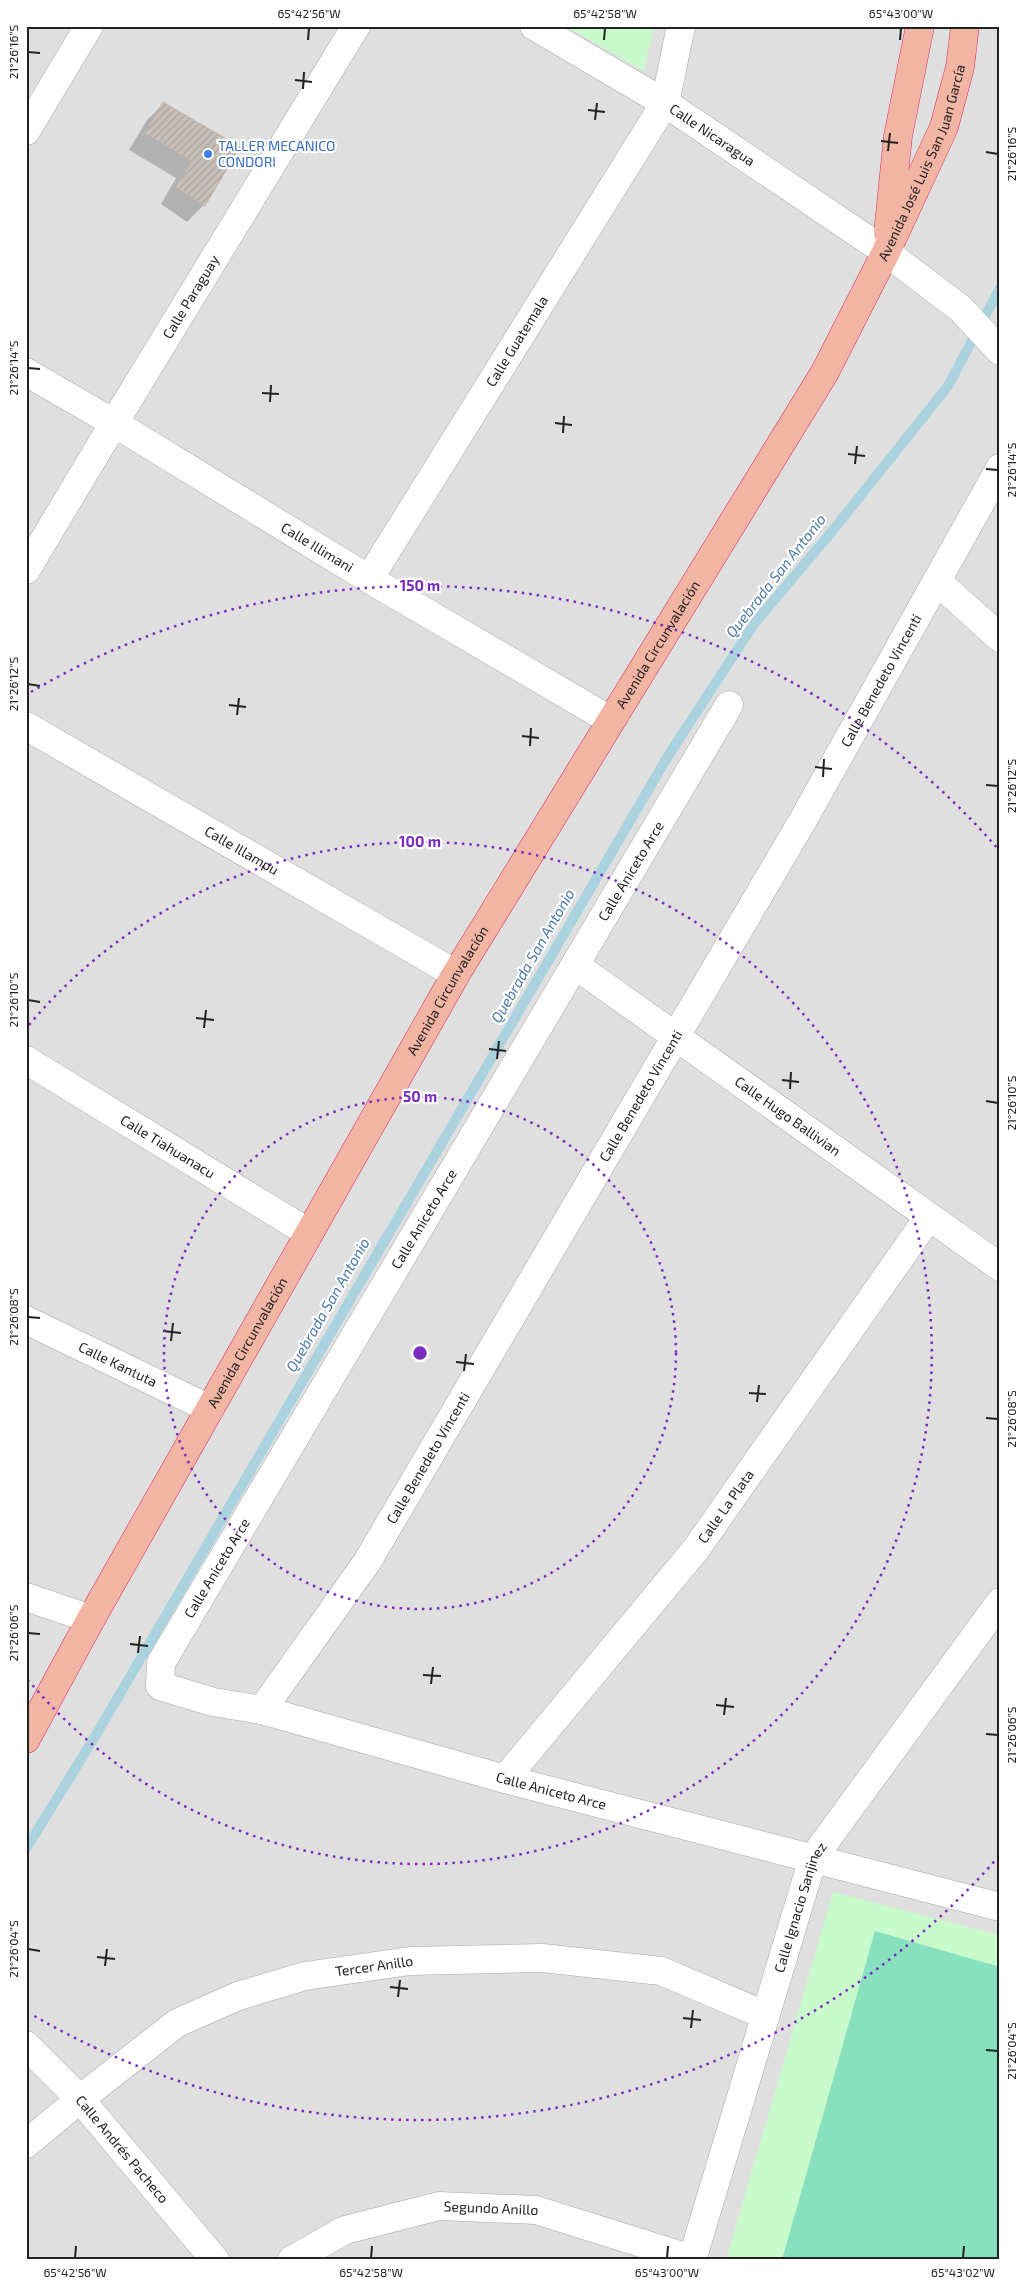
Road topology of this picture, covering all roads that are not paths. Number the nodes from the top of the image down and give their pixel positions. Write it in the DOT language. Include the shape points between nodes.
graph roads {
  1 [pos="89,26"];
  2 [pos="356,26"];
  3 [pos="534,26"];
  4 [pos="681,26"];
  5 [pos="920,26"];
  6 [pos="964,26"];
  7 [pos="665,103"];
  8 [pos="26,131"];
  9 [pos="886,252"];
  10 [pos="998,349"];
  11 [pos="26,372"];
  12 [pos="114,423"];
  13 [pos="1000,468"];
  14 [pos="26,570"];
  15 [pos="369,579"];
  16 [pos="937,581"];
  17 [pos="1000,638"];
  18 [pos="730,705"];
  19 [pos="610,720"];
  20 [pos="26,726"];
  21 [pos="575,965"];
  22 [pos="456,974"];
  23 [pos="676,1037"];
  24 [pos="26,1060"];
  25 [pos="928,1218"];
  26 [pos="309,1233"];
  27 [pos="1000,1267"];
  28 [pos="26,1320"];
  29 [pos="210,1409"];
  30 [pos="26,1597"];
  31 [pos="1000,1602"];
  32 [pos="91,1619"];
  33 [pos="262,1710"];
  34 [pos="26,1739"];
  35 [pos="505,1779"];
  36 [pos="813,1858"];
  37 [pos="1000,1906"];
  38 [pos="764,2015"];
  39 [pos="26,2045"];
  40 [pos="80,2099"];
  41 [pos="26,2144"];
  42 [pos="692,2259"];
  43 [pos="215,2260"];
  44 [pos="292,2260"];
  1 -- 8 [label="street"];
  2 -- 12 [label="street, Calle Paraguay"];
  3 -- 7 [label="street, Calle Nicaragua"];
  4 -- 7 [label="street"];
  5 -- 9 [label="highway, Avenida José Luis San Juan García" via="898,136"];
  6 -- 9 [label="highway, Avenida José Luis San Juan García" via="960,67 944,127"];
  7 -- 9 [label="street, Calle Nicaragua"];
  7 -- 15 [label="street, Calle Guatemala"];
  9 -- 10 [label="street, Calle Nicaragua" via="961,309"];
  9 -- 19 [label="highway, Avenida Circunvalación" via="825,372"];
  11 -- 12 [label="street, Calle Illimani"];
  12 -- 14 [label="street, Calle Paraguay"];
  12 -- 15 [label="street, Calle Illimani"];
  13 -- 16 [label="street, Calle Benedeto Vincenti"];
  15 -- 19 [label="street, Calle Illimani"];
  16 -- 17 [label="street"];
  16 -- 23 [label="street, Calle Benedeto Vincenti"];
  18 -- 21 [label="street, Calle Aniceto Arce"];
  19 -- 22 [label="highway, Avenida Circunvalación"];
  20 -- 22 [label="street, Calle Illampu"];
  21 -- 23 [label="street, Calle Hugo Ballivian"];
  21 -- 33 [label="street, Calle Aniceto Arce" via="161,1663 160,1686 213,1702"];
  22 -- 26 [label="highway, Avenida Circunvalación"];
  23 -- 25 [label="street, Calle Hugo Ballivian"];
  23 -- 33 [label="street, Calle Benedeto Vincenti" via="366,1562"];
  24 -- 26 [label="street, Calle Tiahuanacu"];
  25 -- 27 [label="street, Calle Hugo Ballivian"];
  25 -- 35 [label="street, Calle La Plata" via="696,1549"];
  26 -- 29 [label="highway, Avenida Circunvalación"];
  28 -- 29 [label="street, Calle Kantuta"];
  29 -- 32 [label="highway, Avenida Circunvalación"];
  30 -- 32 [label="street"];
  31 -- 36 [label="street, Calle Ignacio Sanjinez"];
  32 -- 34 [label="highway, Avenida Circunvalación"];
  33 -- 35 [label="street, Calle Aniceto Arce"];
  35 -- 36 [label="street, Calle Aniceto Arce"];
  36 -- 37 [label="street, Calle Aniceto Arce"];
  36 -- 38 [label="street, Calle Ignacio Sanjinez"];
  38 -- 40 [label="street, Tercer Anillo" via="661,1971 542,1958 410,1961 305,1976 238,1996 177,2023"];
  38 -- 42 [label="street, Calle Ignacio Sanjinez"];
  39 -- 40 [label="street, Calle Andrés Pacheco"];
  40 -- 41 [label="street, Tercer Anillo"];
  40 -- 43 [label="street, Calle Andrés Pacheco"];
  42 -- 44 [label="street, Segundo Anillo" via="536,2210 439,2206 345,2230"];
}
